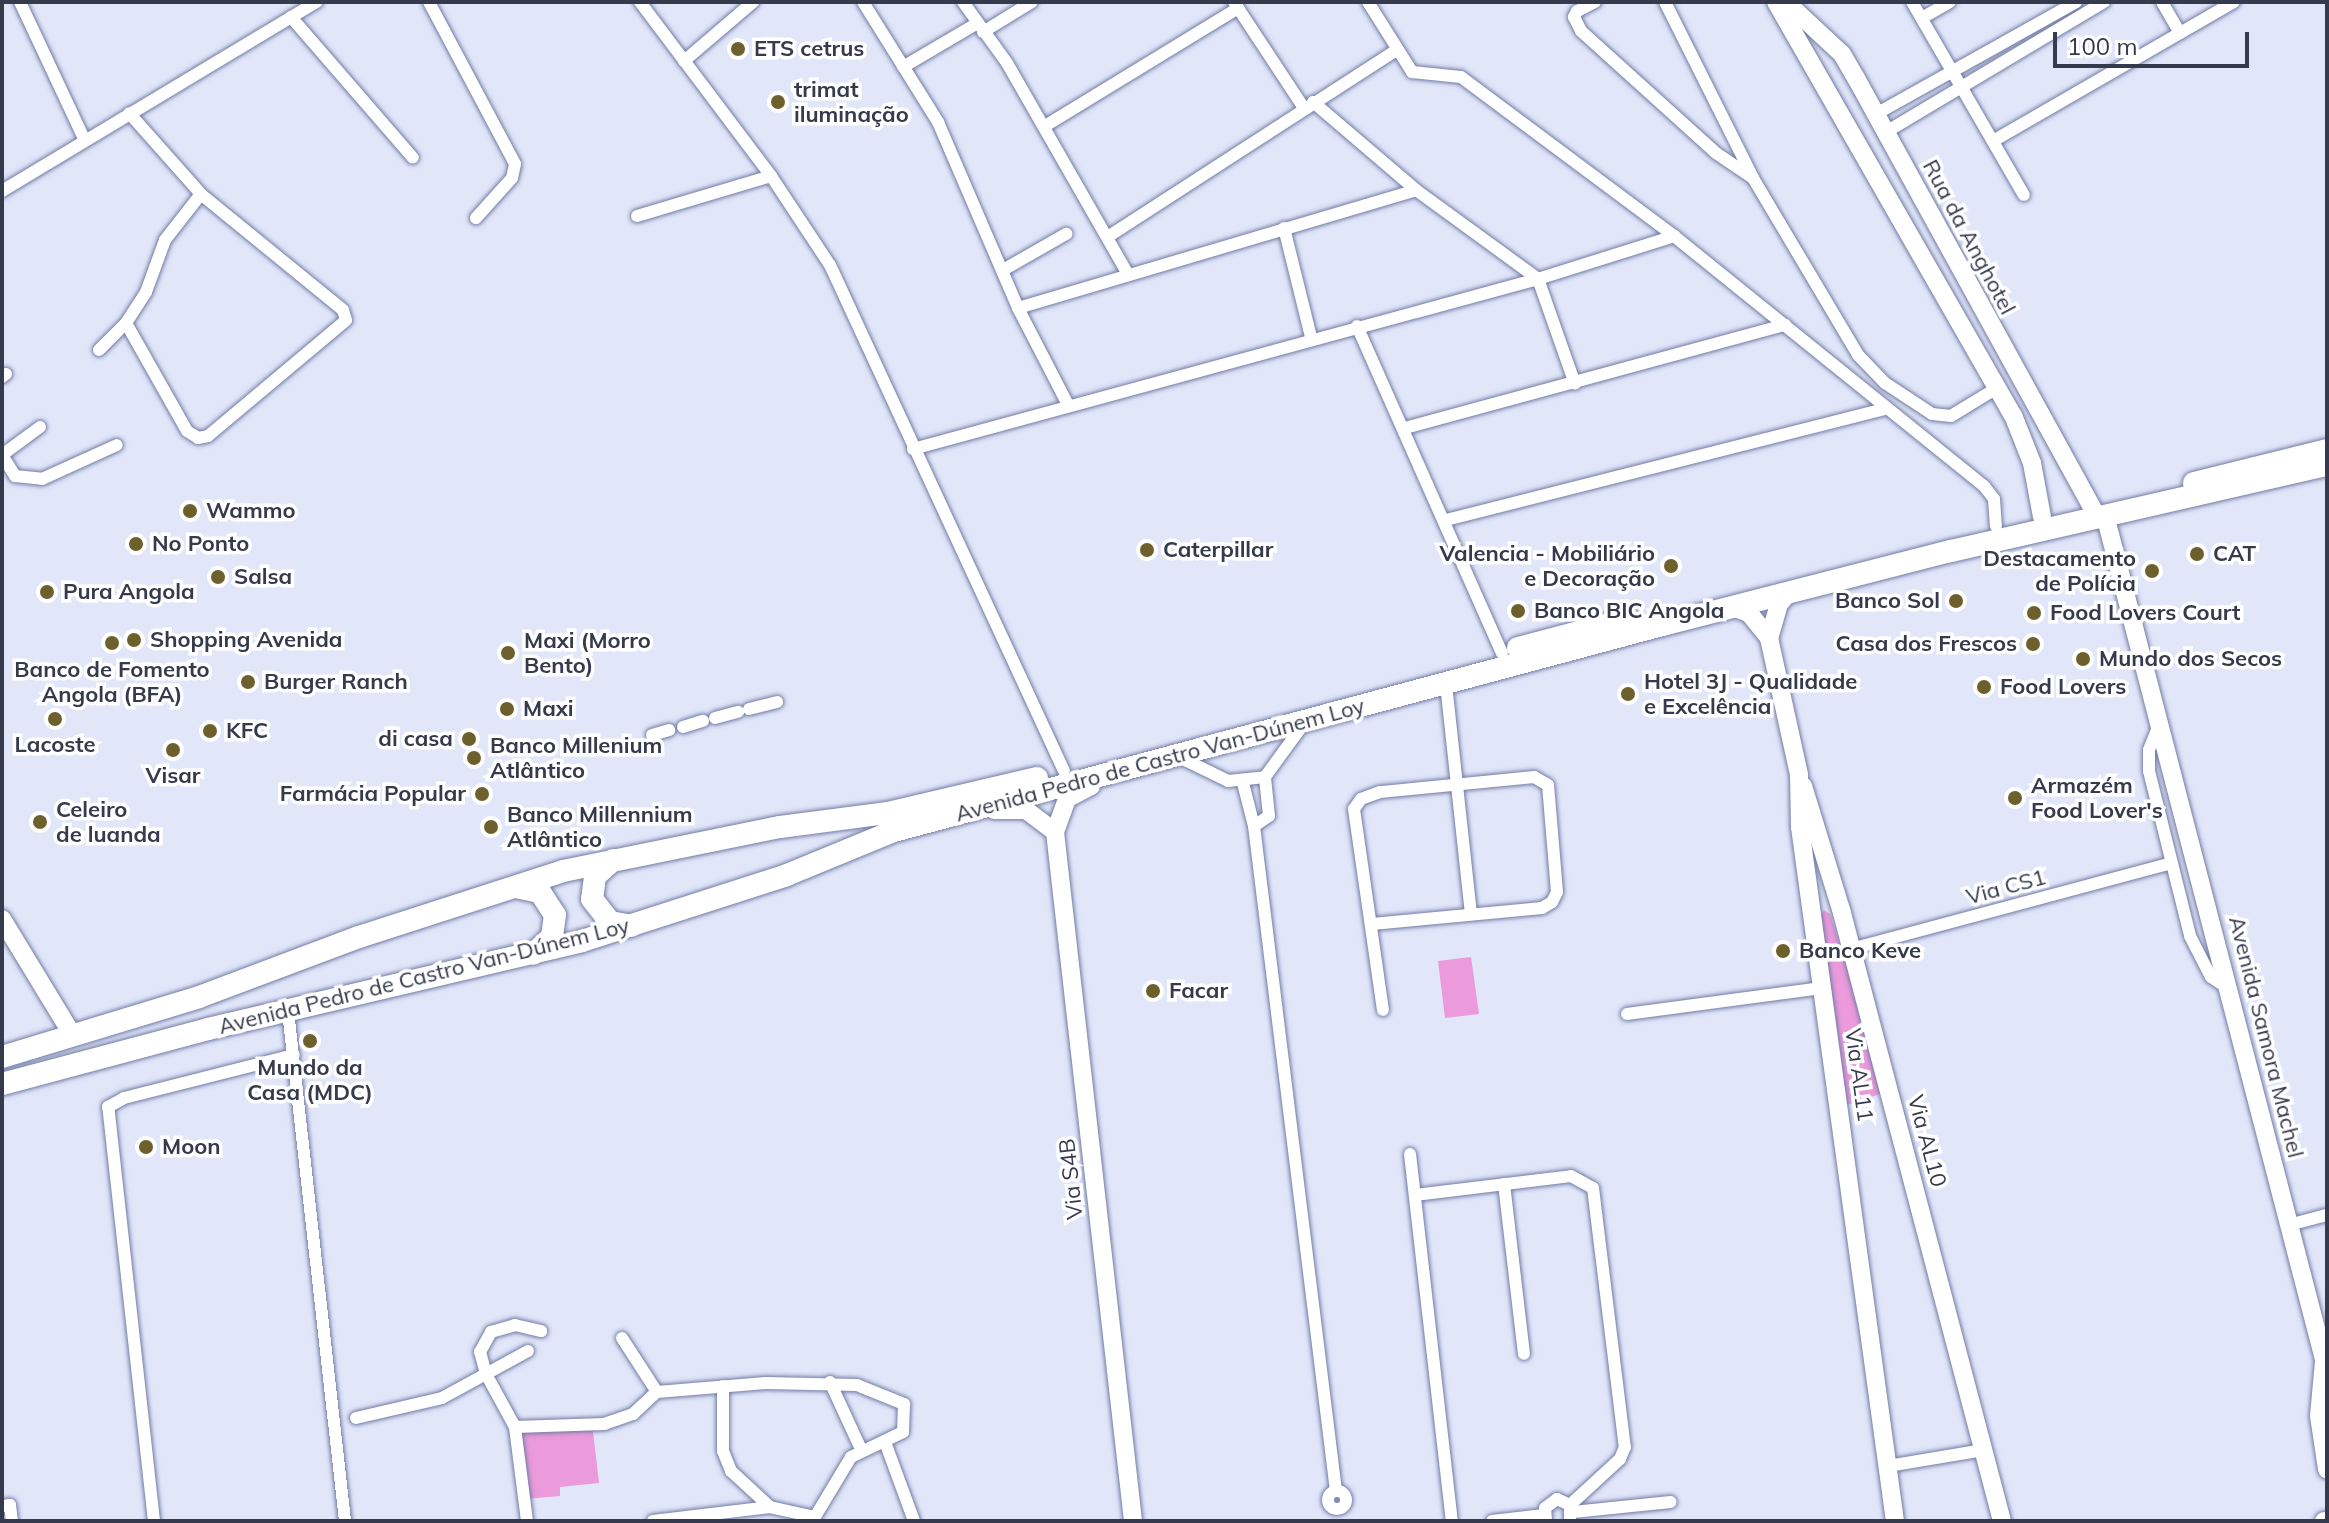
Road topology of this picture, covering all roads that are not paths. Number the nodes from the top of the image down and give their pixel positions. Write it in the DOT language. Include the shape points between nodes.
graph roads {
  1 [pos="20,2"];
  2 [pos="317,2"];
  3 [pos="429,2"];
  4 [pos="640,2"];
  5 [pos="753,2"];
  6 [pos="863,2"];
  7 [pos="963,2"];
  8 [pos="1032,2"];
  9 [pos="1368,2"];
  10 [pos="1595,2"];
  11 [pos="1665,2"];
  12 [pos="1776,2"];
  13 [pos="1786,2"];
  14 [pos="1912,2"];
  15 [pos="1950,2"];
  16 [pos="2076,2"];
  17 [pos="2104,2"];
  18 [pos="2162,2"];
  19 [pos="2234,2"];
  20 [pos="1236,5"];
  21 [pos="291,17"];
  22 [pos="1922,18"];
  23 [pos="980,28"];
  24 [pos="2180,33"];
  25 [pos="1397,50"];
  26 [pos="684,61"];
  27 [pos="903,67"];
  28 [pos="1953,72"];
  29 [pos="1960,84"];
  30 [pos="1308,105"];
  31 [pos="129,113"];
  32 [pos="1876,114"];
  33 [pos="1045,126"];
  34 [pos="1886,132"];
  35 [pos="1737,137"];
  36 [pos="85,141"];
  37 [pos="1993,141"];
  38 [pos="1716,153"];
  39 [pos="413,158"];
  40 [pos="771,176"];
  41 [pos="1753,178"];
  42 [pos="1416,190"];
  43 [pos="2,191"];
  44 [pos="201,194"];
  45 [pos="2024,195"];
  46 [pos="637,216"];
  47 [pos="476,218"];
  48 [pos="1284,228"];
  49 [pos="1066,234"];
  50 [pos="1109,236"];
  51 [pos="1674,236"];
  52 [pos="1003,270"];
  53 [pos="1128,274"];
  54 [pos="1538,279"];
  55 [pos="1018,308"];
  56 [pos="126,323"];
  57 [pos="1785,325"];
  58 [pos="1357,326"];
  59 [pos="1311,337"];
  60 [pos="99,350"];
  61 [pos="1575,384"];
  62 [pos="1997,388"];
  63 [pos="1068,405"];
  64 [pos="1885,409"];
  65 [pos="40,427"];
  66 [pos="1405,428"];
  67 [pos="117,445"];
  68 [pos="913,449"];
  69 [pos="2327,450"];
  70 [pos="2327,465"];
  71 [pos="2099,513"];
  72 [pos="2042,517"];
  73 [pos="1446,520"];
  74 [pos="1996,526"];
  75 [pos="1790,591"];
  76 [pos="1733,607"];
  77 [pos="1769,638"];
  78 [pos="1502,653"];
  79 [pos="1446,684"];
  80 [pos="777,702"];
  81 [pos="2160,719"];
  82 [pos="1306,721"];
  83 [pos="683,727"];
  84 [pos="669,730"];
  85 [pos="652,735"];
  86 [pos="1179,757"];
  87 [pos="1139,768"];
  88 [pos="1064,771"];
  89 [pos="1799,775"];
  90 [pos="1265,777"];
  91 [pos="1243,783"];
  92 [pos="1458,784"];
  93 [pos="961,814"];
  94 [pos="1254,826"];
  95 [pos="1055,832"];
  96 [pos="618,858"];
  97 [pos="2172,863"];
  98 [pos="512,888"];
  99 [pos="1842,913"];
  100 [pos="1471,914"];
  101 [pos="1812,916"];
  102 [pos="2,919"];
  103 [pos="1372,924"];
  104 [pos="637,925"];
  105 [pos="1851,949"];
  106 [pos="532,954"];
  107 [pos="1823,988"];
  108 [pos="2228,988"];
  109 [pos="1383,1010"];
  110 [pos="288,1011"];
  111 [pos="1627,1014"];
  112 [pos="72,1034"];
  113 [pos="294,1055"];
  114 [pos="2,1057"];
  115 [pos="2,1084"];
  116 [pos="1410,1154"];
  117 [pos="1504,1184"];
  118 [pos="1415,1195"];
  119 [pos="2327,1215"];
  120 [pos="2289,1225"];
  121 [pos="541,1331"];
  122 [pos="622,1338"];
  123 [pos="528,1351"];
  124 [pos="1524,1354"];
  125 [pos="2325,1364"];
  126 [pos="486,1374"];
  127 [pos="830,1382"];
  128 [pos="723,1386"];
  129 [pos="657,1392"];
  130 [pos="356,1418"];
  131 [pos="515,1427"];
  132 [pos="885,1442"];
  133 [pos="861,1449"];
  134 [pos="1984,1450"];
  135 [pos="1888,1466"];
  136 [pos="2327,1469"];
  137 [pos="1670,1502"];
  138 [pos="2,1506"];
  139 [pos="770,1507"];
  140 [pos="1571,1513"];
  141 [pos="1339,1515"];
  142 [pos="738,1516"];
  143 [pos="1545,1518"];
  144 [pos="807,1520"];
  145 [pos="12,1521"];
  146 [pos="154,1521"];
  147 [pos="345,1521"];
  148 [pos="527,1521"];
  149 [pos="653,1521"];
  150 [pos="914,1521"];
  151 [pos="1133,1521"];
  152 [pos="1452,1521"];
  153 [pos="1492,1521"];
  154 [pos="1895,1521"];
  155 [pos="2002,1521"];
  1 -- 36 [label="street"];
  2 -- 21 [label="street"];
  3 -- 47 [label="street" via="515,164 515,175"];
  4 -- 26 [label="street"];
  5 -- 26 [label="street"];
  6 -- 27 [label="street"];
  7 -- 23 [label="street"];
  8 -- 23 [label="street"];
  9 -- 25 [label="street"];
  10 -- 38 [label="street" via="1577,11 1575,24"];
  11 -- 35 [label="street"];
  12 -- 62 [label="street"];
  13 -- 32 [label="street, Rua da Anghotel" via="1842,54"];
  14 -- 22 [label="street"];
  15 -- 22 [label="street"];
  16 -- 28 [label="street"];
  17 -- 29 [label="street"];
  18 -- 24 [label="street"];
  19 -- 24 [label="street"];
  20 -- 30 [label="street"];
  20 -- 33 [label="street"];
  21 -- 31 [label="street"];
  21 -- 39 [label="street"];
  22 -- 28 [label="street"];
  23 -- 27 [label="street"];
  23 -- 33 [label="street"];
  24 -- 37 [label="street"];
  25 -- 30 [label="street"];
  25 -- 51 [label="street" via="1412,72 1461,77"];
  26 -- 40 [label="street"];
  27 -- 52 [label="street" via="967,181"];
  28 -- 29 [label="street"];
  28 -- 32 [label="street"];
  29 -- 34 [label="street"];
  29 -- 37 [label="street"];
  30 -- 42 [label="street"];
  30 -- 50 [label="street"];
  31 -- 36 [label="street"];
  31 -- 44 [label="street"];
  32 -- 34 [label="street, Rua da Anghotel"];
  33 -- 50 [label="street"];
  34 -- 71 [label="street, Rua da Anghotel"];
  35 -- 38 [label="street"];
  35 -- 41 [label="street"];
  36 -- 43 [label="street"];
  37 -- 45 [label="street"];
  38 -- 41 [label="street"];
  40 -- 46 [label="street"];
  40 -- 68 [label="street" via="830,265"];
  41 -- 62 [label="street" via="1839,327 1885,383 1921,410 1942,416"];
  42 -- 48 [label="street"];
  42 -- 54 [label="street"];
  44 -- 56 [label="street" via="165,240 146,292"];
  44 -- 56 [label="street" via="343,310 345,327 208,436 198,438 187,431"];
  48 -- 53 [label="street"];
  48 -- 59 [label="street"];
  49 -- 52 [label="street"];
  50 -- 53 [label="street"];
  51 -- 54 [label="street"];
  51 -- 57 [label="street"];
  52 -- 55 [label="street"];
  53 -- 55 [label="street"];
  54 -- 58 [label="street"];
  54 -- 61 [label="street"];
  55 -- 63 [label="street"];
  56 -- 60 [label="street"];
  57 -- 61 [label="street"];
  57 -- 64 [label="street"];
  58 -- 59 [label="street"];
  58 -- 66 [label="street"];
  59 -- 63 [label="street"];
  61 -- 66 [label="street"];
  62 -- 72 [label="street" via="2024,438"];
  63 -- 68 [label="street"];
  64 -- 73 [label="street"];
  64 -- 74 [label="street" via="1989,490"];
  65 -- 67 [label="street" via="2,455 15,476 42,479"];
  66 -- 73 [label="street"];
  68 -- 88 [label="street"];
  69 -- 71 [label="highway, Avenida Pedro de Castro Van-Dúnem Loy"];
  70 -- 71 [label="highway, Avenida Pedro de Castro Van-Dúnem Loy"];
  71 -- 72 [label="highway, Avenida Pedro de Castro Van-Dúnem Loy"];
  71 -- 75 [label="highway, Avenida Pedro de Castro Van-Dúnem Loy"];
  71 -- 81 [label="street, Rua da Anghotel"];
  72 -- 74 [label="highway, Avenida Pedro de Castro Van-Dúnem Loy"];
  73 -- 78 [label="street"];
  74 -- 78 [label="highway, Avenida Pedro de Castro Van-Dúnem Loy"];
  75 -- 76 [label="highway, Avenida Pedro de Castro Van-Dúnem Loy"];
  75 -- 77 [label="street" via="1779,604"];
  76 -- 77 [label="street" via="1749,613"];
  76 -- 79 [label="highway, Avenida Pedro de Castro Van-Dúnem Loy"];
  77 -- 89 [label="street, Via AL11"];
  78 -- 88 [label="highway, Avenida Pedro de Castro Van-Dúnem Loy"];
  79 -- 82 [label="highway, Avenida Pedro de Castro Van-Dúnem Loy"];
  79 -- 92 [label="street"];
  80 -- 83 [label="street"];
  81 -- 97 [label="street" via="2149,750 2149,771"];
  81 -- 108 [label="street, Avenida Samora Machel"];
  82 -- 86 [label="highway, Avenida Pedro de Castro Van-Dúnem Loy"];
  82 -- 90 [label="street"];
  84 -- 85 [label="street"];
  86 -- 87 [label="highway, Avenida Pedro de Castro Van-Dúnem Loy"];
  86 -- 91 [label="street"];
  87 -- 93 [label="highway, Avenida Pedro de Castro Van-Dúnem Loy"];
  87 -- 95 [label="street" via="1076,792 1067,799"];
  88 -- 96 [label="highway, Avenida Pedro de Castro Van-Dúnem Loy" via="888,813"];
  89 -- 99 [label="street, Via AL10"];
  89 -- 101 [label="street, Via AL11"];
  90 -- 91 [label="street"];
  90 -- 94 [label="street" via="1269,816"];
  91 -- 94 [label="street"];
  92 -- 100 [label="street"];
  92 -- 100 [label="street" via="1534,777 1548,785 1550,794 1557,892 1552,902 1542,908"];
  92 -- 103 [label="street" via="1369,794 1354,809"];
  93 -- 95 [label="street" via="1026,810"];
  93 -- 104 [label="highway, Avenida Pedro de Castro Van-Dúnem Loy" via="894,831 819,864"];
  94 -- 141 [label="street" via="1336,1491 1346,1499"];
  95 -- 151 [label="street, Via S4B"];
  96 -- 98 [label="highway, Avenida Pedro de Castro Van-Dúnem Loy"];
  96 -- 104 [label="highway" via="599,871 592,899 610,922"];
  97 -- 105 [label="street, Via CS1"];
  97 -- 108 [label="street" via="2200,961"];
  98 -- 106 [label="highway" via="535,890 554,910 552,937"];
  98 -- 112 [label="highway, Avenida Pedro de Castro Van-Dúnem Loy" via="359,937 199,997"];
  99 -- 101 [label="street" via="1828,903"];
  99 -- 105 [label="street, Via AL10"];
  100 -- 103 [label="street"];
  101 -- 107 [label="street, Via AL11"];
  102 -- 112 [label="street"];
  103 -- 109 [label="street"];
  104 -- 106 [label="highway, Avenida Pedro de Castro Van-Dúnem Loy"];
  105 -- 134 [label="street, Via AL10"];
  106 -- 110 [label="highway, Avenida Pedro de Castro Van-Dúnem Loy"];
  107 -- 111 [label="street"];
  107 -- 135 [label="street, Via AL11"];
  108 -- 120 [label="street, Avenida Samora Machel"];
  110 -- 113 [label="street"];
  110 -- 115 [label="highway, Avenida Pedro de Castro Van-Dúnem Loy"];
  112 -- 114 [label="highway, Avenida Pedro de Castro Van-Dúnem Loy"];
  113 -- 146 [label="street" via="124,1098 108,1107"];
  113 -- 147 [label="street"];
  116 -- 118 [label="street"];
  117 -- 118 [label="street"];
  117 -- 124 [label="street"];
  117 -- 140 [label="street" via="1577,1176 1595,1193 1625,1447"];
  118 -- 152 [label="street"];
  119 -- 120 [label="street"];
  120 -- 125 [label="street, Avenida Samora Machel"];
  121 -- 126 [label="street" via="515,1325 491,1332 480,1352"];
  122 -- 129 [label="street"];
  123 -- 126 [label="street"];
  125 -- 136 [label="street, Avenida Samora Machel" via="2319,1416"];
  126 -- 130 [label="street" via="442,1398"];
  126 -- 131 [label="street"];
  127 -- 128 [label="street"];
  127 -- 132 [label="street" via="879,1389 904,1404 907,1425"];
  127 -- 133 [label="street"];
  128 -- 129 [label="street"];
  128 -- 139 [label="street" via="723,1451 731,1471"];
  129 -- 131 [label="street" via="620,1421"];
  131 -- 148 [label="street"];
  132 -- 133 [label="street"];
  132 -- 150 [label="street"];
  133 -- 144 [label="street" via="822,1512"];
  134 -- 135 [label="street"];
  134 -- 155 [label="street, Via AL10"];
  135 -- 154 [label="street, Via AL11"];
  137 -- 140 [label="street"];
  138 -- 145 [label="street" via="10,1505"];
  139 -- 142 [label="street"];
  139 -- 144 [label="street"];
  140 -- 143 [label="street" via="1553,1499"];
  142 -- 149 [label="street"];
  143 -- 153 [label="street"];
}
